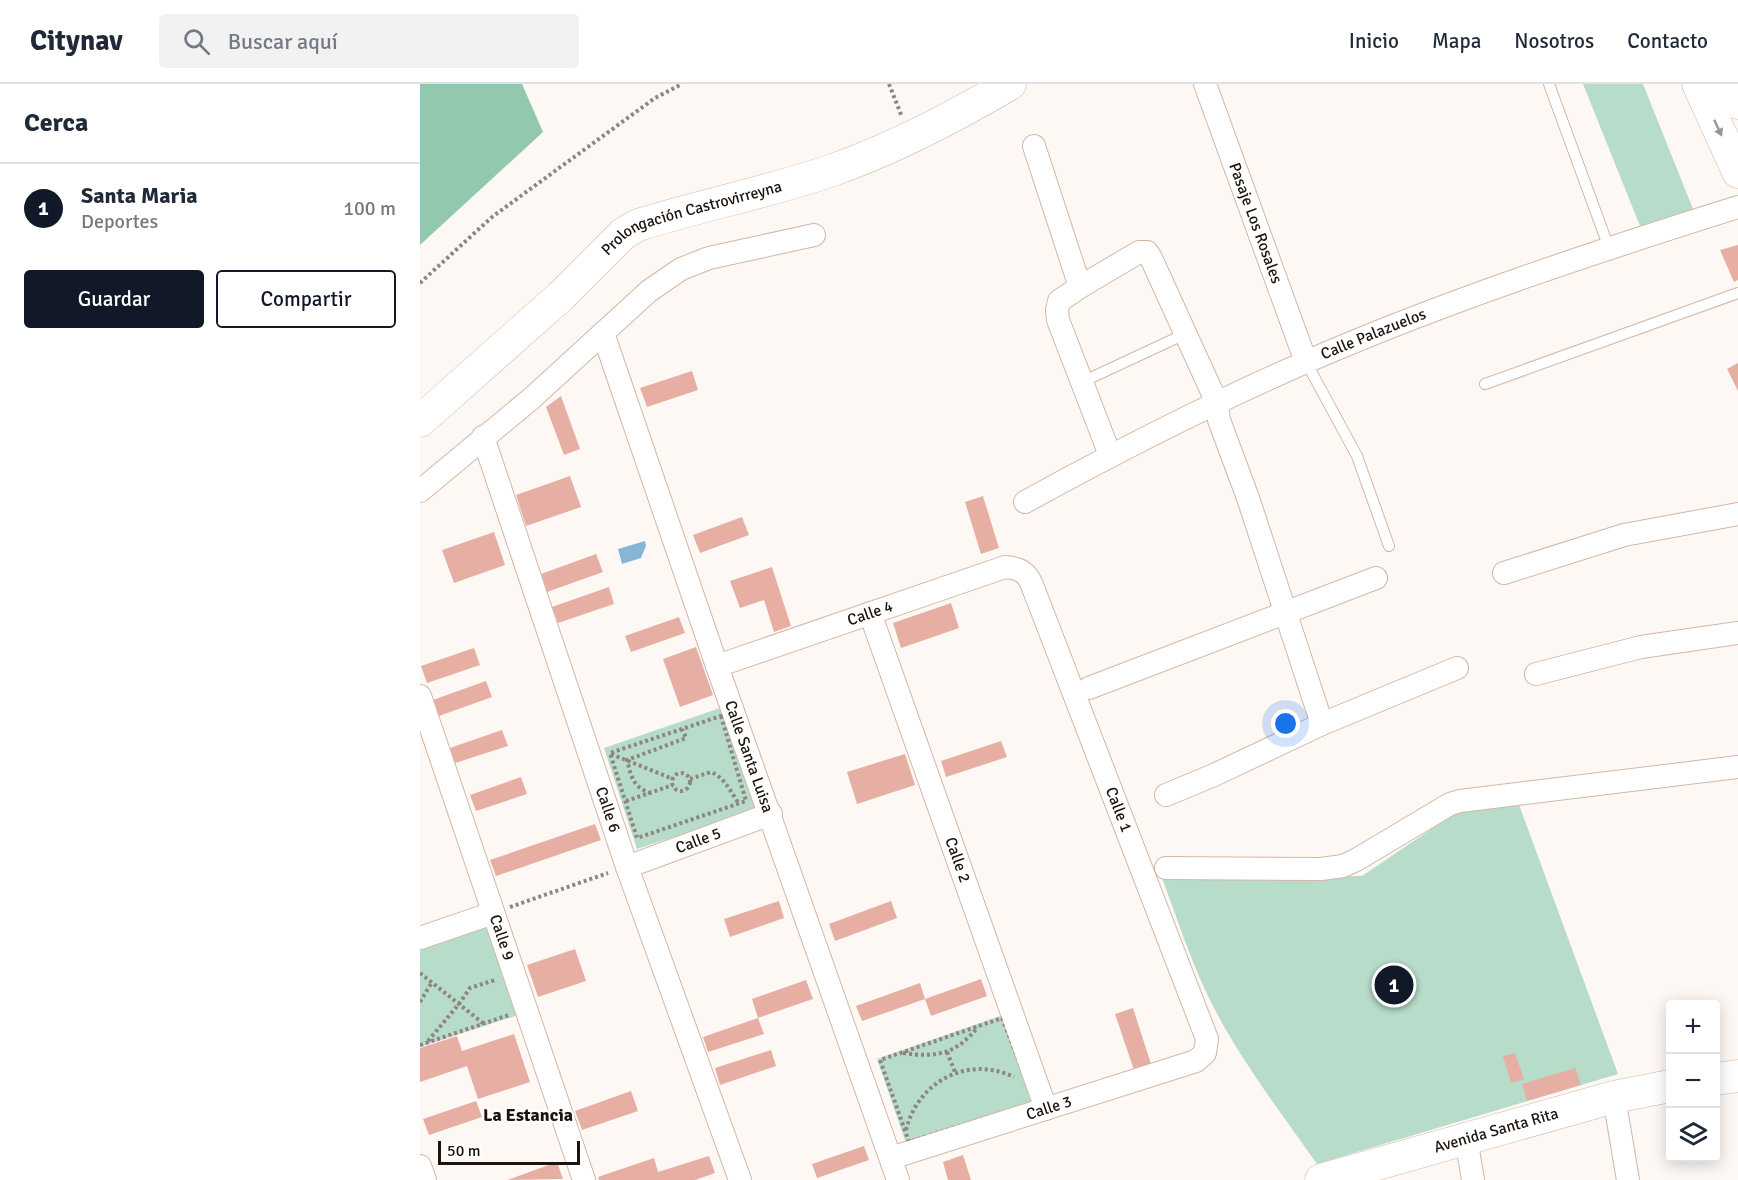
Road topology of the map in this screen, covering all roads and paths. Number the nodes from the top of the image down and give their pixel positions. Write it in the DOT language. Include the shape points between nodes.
graph roads {
  1 [pos="682,84"];
  2 [pos="889,84"];
  3 [pos="1010,84"];
  4 [pos="1205,84"];
  5 [pos="1549,84"];
  6 [pos="1698,84"];
  7 [pos="1729,84"];
  8 [pos="1738,103"];
  9 [pos="909,137"];
  10 [pos="1034,146"];
  11 [pos="1738,172"];
  12 [pos="1738,207"];
  13 [pos="814,235"];
  14 [pos="1609,248"];
  15 [pos="420,283"];
  16 [pos="1080,287"];
  17 [pos="1738,293"];
  18 [pos="603,333"];
  19 [pos="1185,334"];
  20 [pos="1306,362"];
  21 [pos="1082,382"];
  22 [pos="1485,384"];
  23 [pos="1217,403"];
  24 [pos="420,421"];
  25 [pos="483,437"];
  26 [pos="1110,455"];
  27 [pos="420,491"];
  28 [pos="1025,502"];
  29 [pos="1738,514"];
  30 [pos="1389,546"];
  31 [pos="1022,571"];
  32 [pos="1504,573"];
  33 [pos="1376,578"];
  34 [pos="870,613"];
  35 [pos="1285,613"];
  36 [pos="1738,633"];
  37 [pos="717,666"];
  38 [pos="1457,668"];
  39 [pos="1536,674"];
  40 [pos="1089,688"];
  41 [pos="420,696"];
  42 [pos="1322,724"];
  43 [pos="681,729"];
  44 [pos="610,753"];
  45 [pos="627,760"];
  46 [pos="1738,767"];
  47 [pos="673,779"];
  48 [pos="690,779"];
  49 [pos="673,785"];
  50 [pos="651,793"];
  51 [pos="1166,795"];
  52 [pos="626,801"];
  53 [pos="739,804"];
  54 [pos="771,814"];
  55 [pos="627,867"];
  56 [pos="1166,868"];
  57 [pos="493,913"];
  58 [pos="420,938"];
  59 [pos="420,973"];
  60 [pos="501,978"];
  61 [pos="432,982"];
  62 [pos="420,1001"];
  63 [pos="459,1004"];
  64 [pos="510,1005"];
  65 [pos="484,1024"];
  66 [pos="979,1026"];
  67 [pos="427,1042"];
  68 [pos="420,1045"];
  69 [pos="902,1052"];
  70 [pos="946,1052"];
  71 [pos="1205,1053"];
  72 [pos="955,1072"];
  73 [pos="1738,1076"];
  74 [pos="1720,1078"];
  75 [pos="1028,1084"];
  76 [pos="1666,1087"];
  77 [pos="1614,1097"];
  78 [pos="1046,1109"];
  79 [pos="905,1131"];
  80 [pos="1466,1138"];
  81 [pos="891,1158"];
  82 [pos="420,1166"];
  83 [pos="425,1180"];
  84 [pos="584,1180"];
  85 [pos="740,1180"];
  86 [pos="898,1180"];
  87 [pos="1322,1180"];
  88 [pos="1473,1180"];
  89 [pos="1628,1180"];
  1 -- 15 [label="path" via="655,98 492,217"];
  2 -- 9 [label="path"];
  3 -- 9 [label="main road, Prolongación Castrovirreyna"];
  4 -- 20 [label="street, Pasaje Los Rosales"];
  5 -- 14 [label="lane"];
  6 -- 11 [label="main road, one-way"];
  7 -- 8 [label="main road"];
  9 -- 24 [label="main road, Prolongación Castrovirreyna" via="831,170 638,225 623,234 561,296"];
  10 -- 16 [label="street"];
  12 -- 14 [label="street, Calle Palazuelos"];
  13 -- 18 [label="street" via="709,258 681,269 649,291"];
  14 -- 20 [label="street, Calle Palazuelos"];
  16 -- 19 [label="street" via="1139,252 1146,252"];
  16 -- 21 [label="street" via="1059,301 1057,310"];
  17 -- 22 [label="lane"];
  18 -- 25 [label="street"];
  18 -- 37 [label="street, Calle Santa Luisa"];
  19 -- 21 [label="lane"];
  19 -- 23 [label="street"];
  20 -- 23 [label="street, Calle Palazuelos"];
  20 -- 30 [label="lane" via="1356,456"];
  21 -- 26 [label="street"];
  23 -- 26 [label="street, Calle Palazuelos"];
  23 -- 35 [label="street" via="1219,420"];
  25 -- 27 [label="street"];
  25 -- 55 [label="street, Calle 6"];
  26 -- 28 [label="street, Calle Palazuelos"];
  29 -- 32 [label="street" via="1624,535"];
  31 -- 34 [label="street, Calle 4" via="1005,567"];
  31 -- 71 [label="street, Calle 1" via="1029,577 1203,1028 1207,1040"];
  33 -- 35 [label="street"];
  34 -- 37 [label="street, Calle 4"];
  34 -- 78 [label="street, Calle 2"];
  35 -- 40 [label="street"];
  35 -- 42 [label="street"];
  36 -- 39 [label="street" via="1641,648"];
  37 -- 54 [label="street, Calle Santa Luisa"];
  38 -- 42 [label="street"];
  41 -- 57 [label="street, Calle 9"];
  42 -- 51 [label="street"];
  43 -- 44 [label="path"];
  43 -- 45 [label="path" via="686,738"];
  43 -- 53 [label="path" via="721,716 746,801"];
  44 -- 45 [label="path"];
  44 -- 52 [label="path"];
  45 -- 47 [label="path"];
  45 -- 50 [label="path" via="636,787"];
  46 -- 56 [label="street" via="1460,801 1343,866"];
  47 -- 48 [label="path" via="683,773"];
  47 -- 49 [label="path"];
  48 -- 49 [label="path" via="685,790"];
  48 -- 53 [label="path" via="711,772 718,775"];
  49 -- 50 [label="path"];
  50 -- 52 [label="path"];
  52 -- 53 [label="path" via="637,838"];
  54 -- 55 [label="street, Calle 5"];
  54 -- 81 [label="street, Calle Santa Luisa"];
  55 -- 57 [label="path"];
  55 -- 85 [label="street, Calle 6"];
  57 -- 58 [label="street"];
  57 -- 84 [label="street, Calle 9"];
  59 -- 61 [label="path"];
  60 -- 63 [label="path" via="470,988"];
  61 -- 62 [label="path"];
  61 -- 63 [label="path"];
  63 -- 65 [label="path"];
  63 -- 67 [label="path"];
  64 -- 65 [label="path" via="513,1014"];
  65 -- 67 [label="path"];
  66 -- 69 [label="path"];
  66 -- 70 [label="path"];
  66 -- 75 [label="path" via="1002,1018"];
  67 -- 68 [label="path"];
  69 -- 70 [label="path"];
  69 -- 79 [label="path" via="880,1060"];
  70 -- 72 [label="path"];
  71 -- 78 [label="street, Calle 3" via="1197,1061"];
  72 -- 75 [label="path" via="992,1070"];
  72 -- 79 [label="path" via="923,1094"];
  73 -- 74 [label="main road"];
  75 -- 79 [label="path" via="1035,1101 1032,1104 909,1142"];
  76 -- 77 [label="main road, Avenida Santa Rita"];
  77 -- 80 [label="main road, Avenida Santa Rita"];
  77 -- 89 [label="street"];
  78 -- 81 [label="street, Calle 3"];
  80 -- 87 [label="main road, Avenida Santa Rita"];
  80 -- 88 [label="street"];
  81 -- 86 [label="street, Calle Santa Luisa"];
  82 -- 83 [label="street"];
}
